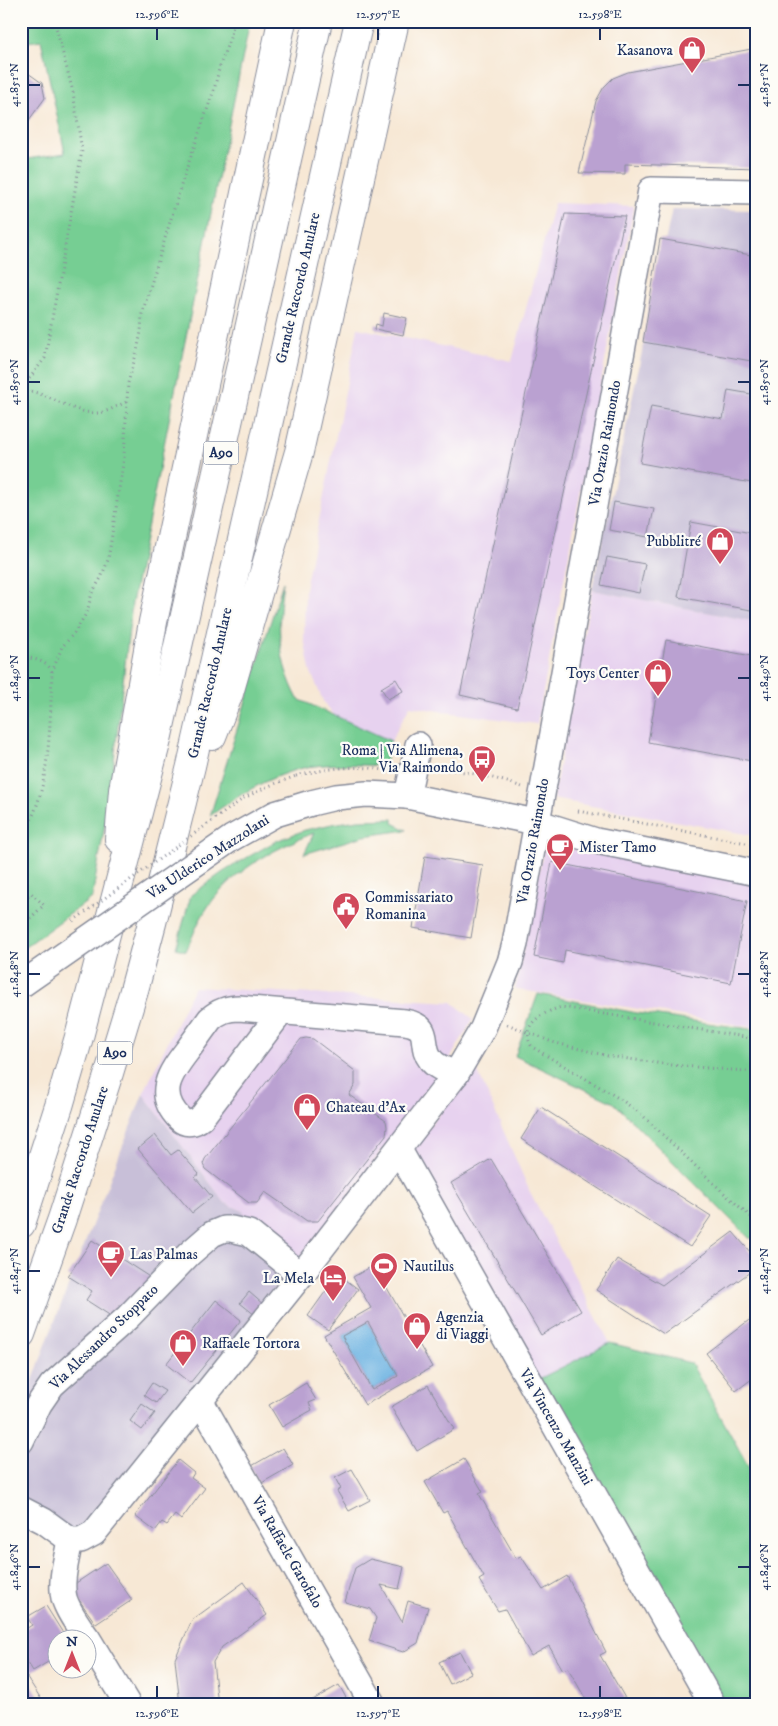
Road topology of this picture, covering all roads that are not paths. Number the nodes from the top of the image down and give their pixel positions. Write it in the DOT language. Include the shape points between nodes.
graph roads {
  1 [pos="282,21"];
  2 [pos="318,21"];
  3 [pos="359,21"];
  4 [pos="396,21"];
  5 [pos="404,21"];
  6 [pos="385,69"];
  7 [pos="757,192"];
  8 [pos="418,745"];
  9 [pos="191,766"];
  10 [pos="407,796"];
  11 [pos="536,822"];
  12 [pos="757,858"];
  13 [pos="757,873"];
  14 [pos="120,883"];
  15 [pos="21,985"];
  16 [pos="281,1012"];
  17 [pos="456,1074"];
  18 [pos="399,1150"];
  19 [pos="21,1224"];
  20 [pos="301,1275"];
  21 [pos="21,1334"];
  22 [pos="200,1400"];
  23 [pos="21,1441"];
  24 [pos="21,1509"];
  25 [pos="70,1540"];
  26 [pos="80,1628"];
  27 [pos="98,1657"];
  28 [pos="128,1705"];
  29 [pos="373,1705"];
  30 [pos="713,1705"];
  1 -- 14 [label="highway" via="153,622 122,790"];
  2 -- 14 [label="highway, A90" via="157,740"];
  3 -- 9 [label="highway, Grande Raccordo Anulare / A90"];
  4 -- 6 [label="highway"];
  5 -- 6 [label="highway"];
  6 -- 9 [label="highway" via="299,452 226,700 213,735"];
  7 -- 11 [label="street, Via Orazio Raimondo" via="651,190"];
  8 -- 10 [label="street"];
  9 -- 21 [label="highway, Grande Raccordo Anulare / A90" via="130,1003 62,1219"];
  10 -- 11 [label="street, Via Ulderico Mazzolani"];
  10 -- 15 [label="street, Via Ulderico Mazzolani, bridge" via="342,796 274,814 232,838"];
  11 -- 12 [label="street" via="608,830"];
  11 -- 13 [label="street" via="596,841"];
  11 -- 17 [label="street, Via Orazio Raimondo" via="512,956 474,1046"];
  14 -- 19 [label="highway, A90" via="59,1106"];
  16 -- 16 [label="street" via="235,1008 221,1011 210,1020 168,1079 168,1101 180,1119 193,1123 201,1118"];
  16 -- 17 [label="street" via="415,1024 424,1034 427,1054 433,1062"];
  17 -- 18 [label="street, Via Orazio Raimondo"];
  18 -- 20 [label="street, Via Orazio Raimondo"];
  18 -- 30 [label="street, Via Vincenzo Manzini"];
  20 -- 22 [label="street, Via Orazio Raimondo"];
  20 -- 23 [label="street, Via Alessandro Stoppato" via="256,1237 244,1231 224,1229 206,1237 128,1317 52,1385 38,1404"];
  22 -- 25 [label="street" via="94,1533 81,1540"];
  22 -- 29 [label="street, Via Raffaele Garofalo"];
  24 -- 25 [label="street"];
  25 -- 26 [label="street" via="64,1598"];
  27 -- 28 [label="street"];
}
